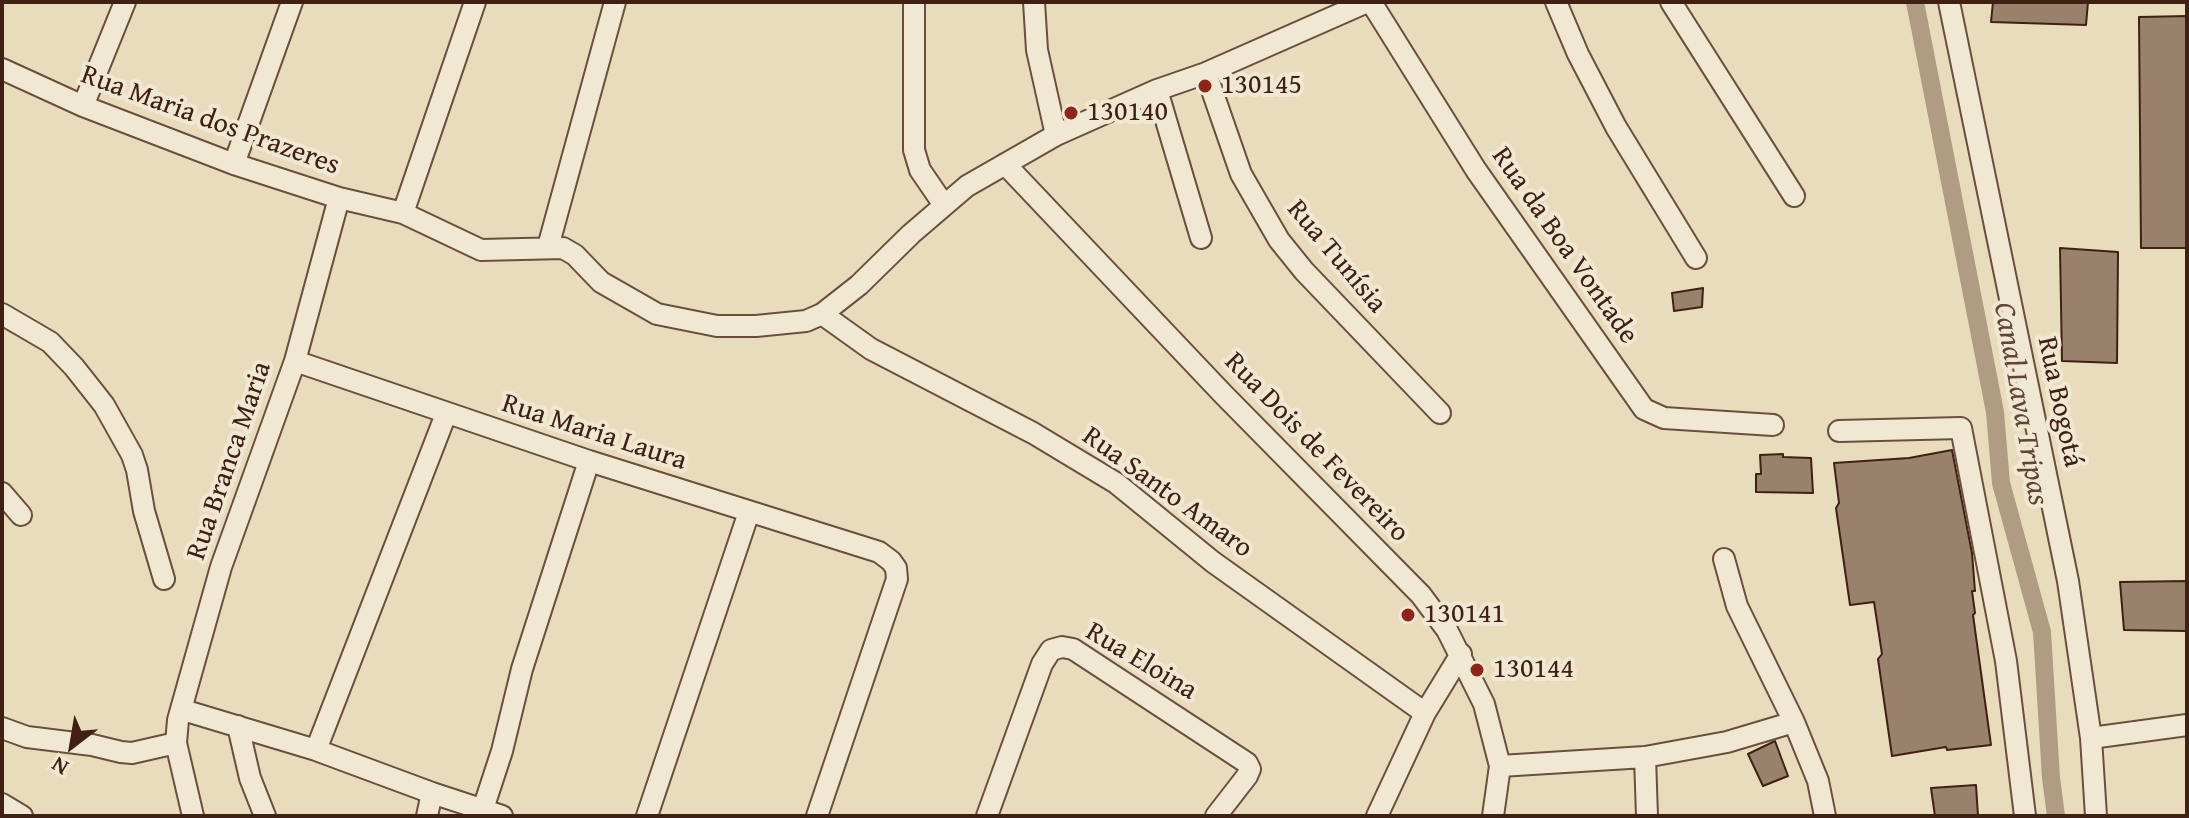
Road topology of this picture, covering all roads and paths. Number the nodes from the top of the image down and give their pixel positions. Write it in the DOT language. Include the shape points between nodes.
graph roads {
  1 [pos="125,2"];
  2 [pos="292,2"];
  3 [pos="475,2"];
  4 [pos="615,2"];
  5 [pos="914,2"];
  6 [pos="1034,2"];
  7 [pos="1369,2"];
  8 [pos="1556,2"];
  9 [pos="1671,2"];
  10 [pos="1949,2"];
  11 [pos="2,69"];
  12 [pos="1206,73"];
  13 [pos="1157,90"];
  14 [pos="83,106"];
  15 [pos="1056,135"];
  16 [pos="234,164"];
  17 [pos="1005,164"];
  18 [pos="1794,196"];
  19 [pos="339,198"];
  20 [pos="944,205"];
  21 [pos="403,213"];
  22 [pos="1201,238"];
  23 [pos="548,247"];
  24 [pos="1696,258"];
  25 [pos="2,314"];
  26 [pos="822,314"];
  27 [pos="295,361"];
  28 [pos="1440,413"];
  29 [pos="446,414"];
  30 [pos="1773,425"];
  31 [pos="1839,431"];
  32 [pos="589,461"];
  33 [pos="2,493"];
  34 [pos="749,512"];
  35 [pos="21,515"];
  36 [pos="1724,559"];
  37 [pos="164,579"];
  38 [pos="1461,654"];
  39 [pos="183,710"];
  40 [pos="1425,713"];
  41 [pos="1794,722"];
  42 [pos="2187,725"];
  43 [pos="238,726"];
  44 [pos="2,728"];
  45 [pos="2091,738"];
  46 [pos="176,743"];
  47 [pos="316,750"];
  48 [pos="1645,757"];
  49 [pos="1500,766"];
  50 [pos="432,793"];
  51 [pos="2,804"];
  52 [pos="496,814"];
  53 [pos="22,816"];
  54 [pos="193,816"];
  55 [pos="265,816"];
  56 [pos="427,816"];
  57 [pos="647,816"];
  58 [pos="817,816"];
  59 [pos="987,816"];
  60 [pos="1216,816"];
  61 [pos="1377,816"];
  62 [pos="1493,816"];
  63 [pos="1647,816"];
  64 [pos="1825,816"];
  65 [pos="2025,816"];
  66 [pos="2096,816"];
  1 -- 14 [label="street"];
  2 -- 16 [label="street"];
  3 -- 21 [label="street"];
  4 -- 23 [label="street"];
  5 -- 20 [label="street" via="914,150 920,170"];
  6 -- 15 [label="street" via="1037,50"];
  7 -- 12 [label="street"];
  7 -- 30 [label="street, Rua da Boa Vontade" via="1476,170 1644,409 1664,418"];
  8 -- 24 [label="street" via="1616,127"];
  9 -- 18 [label="street"];
  10 -- 45 [label="street, Rua Bogotá" via="2068,581"];
  11 -- 14 [label="street, Rua Maria dos Prazeres"];
  12 -- 13 [label="street"];
  12 -- 28 [label="street, Rua Tunísia" via="1241,174 1279,240"];
  13 -- 15 [label="street"];
  13 -- 22 [label="street"];
  14 -- 16 [label="street, Rua Maria dos Prazeres"];
  15 -- 17 [label="street"];
  16 -- 19 [label="street, Rua Maria dos Prazeres"];
  17 -- 20 [label="street"];
  17 -- 38 [label="street, Rua Dois de Fevereiro" via="1421,595"];
  19 -- 21 [label="street, Rua Maria dos Prazeres"];
  19 -- 27 [label="street, Rua Branca Maria"];
  20 -- 26 [label="street"];
  21 -- 23 [label="street, Rua Maria dos Prazeres" via="481,250"];
  23 -- 26 [label="street" via="575,255 601,282 657,314 717,326 756,326 806,321"];
  25 -- 37 [label="street" via="50,342 104,405 137,470"];
  26 -- 40 [label="street, Rua Santo Amaro" via="871,349 1033,433 1116,483 1213,562"];
  27 -- 29 [label="street, Rua Maria Laura"];
  27 -- 39 [label="street, Rua Branca Maria" via="221,567"];
  29 -- 32 [label="street, Rua Maria Laura"];
  29 -- 47 [label="street"];
  31 -- 65 [label="street" via="1961,428 2006,661"];
  32 -- 34 [label="street, Rua Maria Laura"];
  32 -- 52 [label="street" via="522,669 502,751"];
  33 -- 35 [label="street"];
  34 -- 57 [label="street"];
  34 -- 58 [label="street, Rua Maria Laura" via="879,552 896,568 897,579"];
  36 -- 41 [label="street" via="1741,617"];
  38 -- 40 [label="street"];
  38 -- 49 [label="street, Rua Dois de Fevereiro" via="1484,704"];
  39 -- 43 [label="street"];
  39 -- 46 [label="street, Rua Branca Maria"];
  40 -- 61 [label="street"];
  41 -- 48 [label="street" via="1727,742"];
  41 -- 64 [label="street" via="1818,781"];
  42 -- 45 [label="street"];
  43 -- 47 [label="street"];
  43 -- 55 [label="street"];
  44 -- 46 [label="street" via="27,737 132,753"];
  45 -- 66 [label="street, Rua Bogotá"];
  46 -- 54 [label="street"];
  47 -- 50 [label="street"];
  48 -- 49 [label="street"];
  48 -- 63 [label="street"];
  49 -- 62 [label="street, Rua Dois de Fevereiro"];
  50 -- 52 [label="street"];
  50 -- 56 [label="street"];
  51 -- 53 [label="street"];
  59 -- 60 [label="street, Rua Eloina" via="1042,664 1051,650 1062,647 1073,649 1240,757 1250,769"];
}
